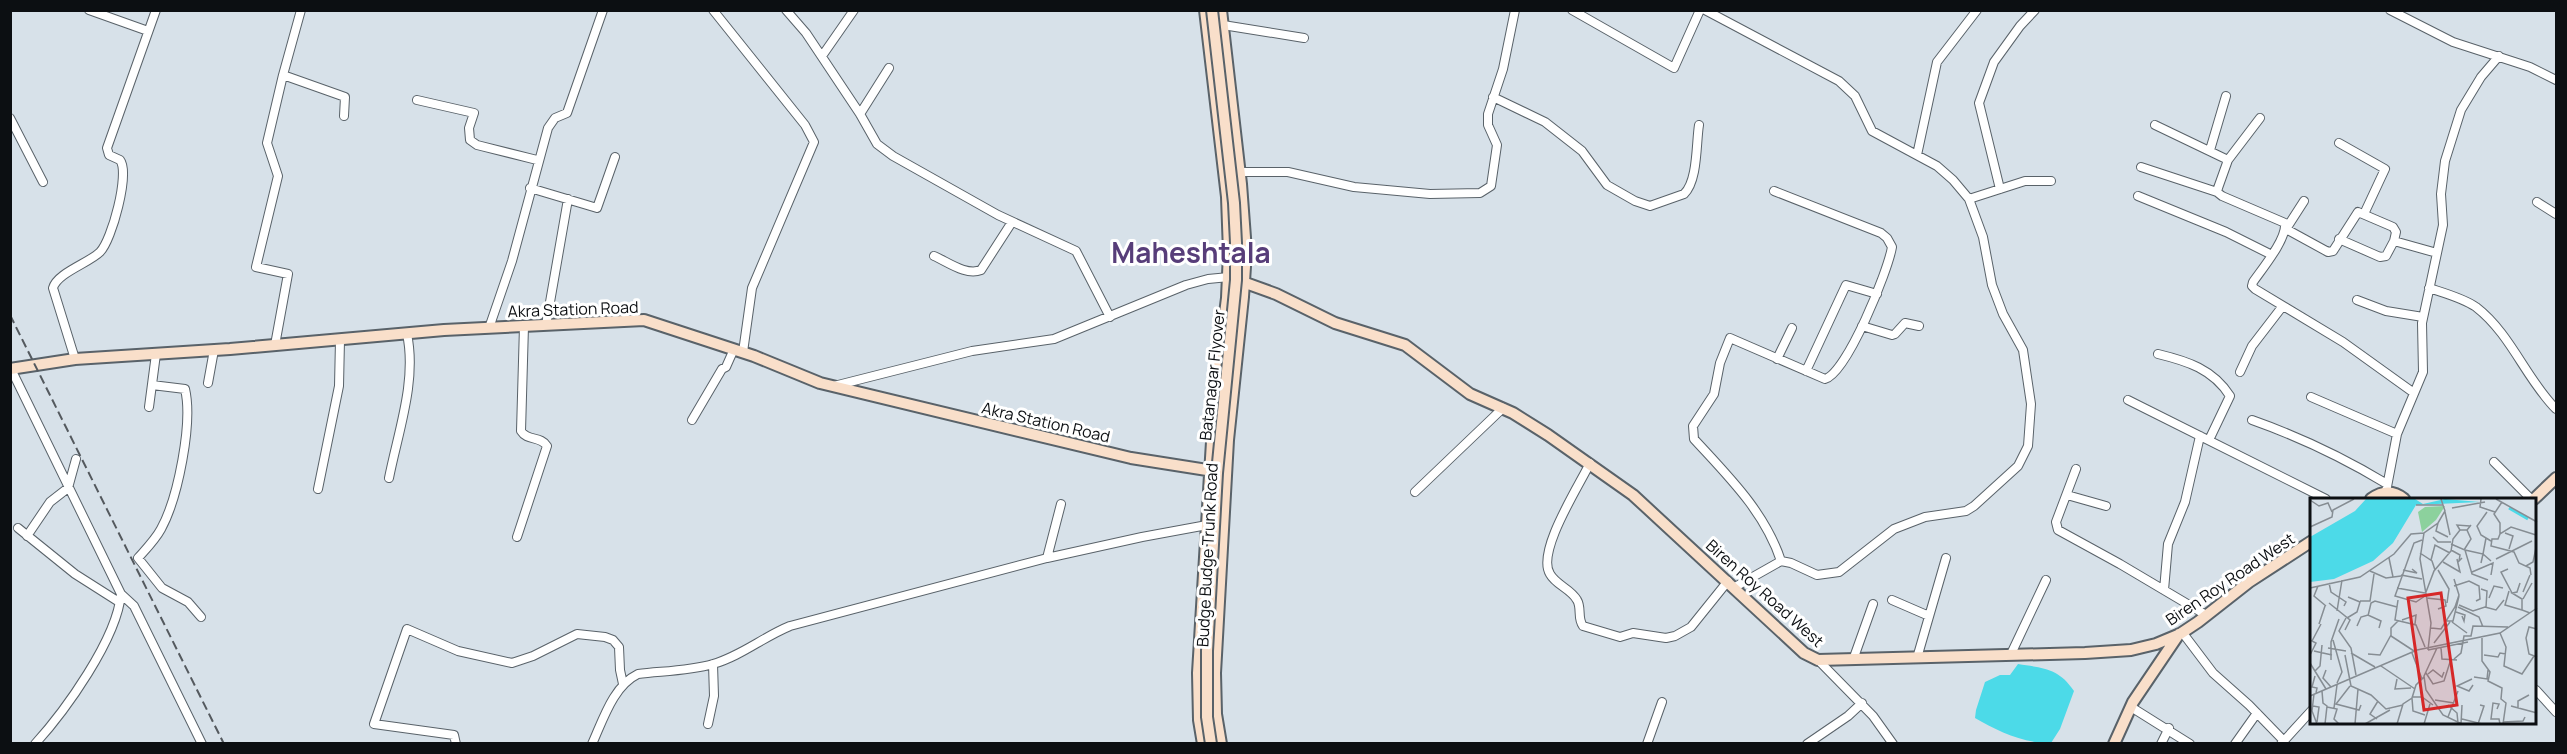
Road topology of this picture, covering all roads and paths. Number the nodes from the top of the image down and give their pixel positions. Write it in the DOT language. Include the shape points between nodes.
graph roads {
  1 [pos="88,10"];
  2 [pos="156,10"];
  3 [pos="301,10"];
  4 [pos="603,10"];
  5 [pos="713,10"];
  6 [pos="786,10"];
  7 [pos="854,10"];
  8 [pos="1205,10"];
  9 [pos="1212,10"];
  10 [pos="1221,10"];
  11 [pos="1515,10"];
  12 [pos="1572,10"];
  13 [pos="1703,10"];
  14 [pos="1977,10"];
  15 [pos="2035,10"];
  16 [pos="2390,10"];
  17 [pos="1223,25"];
  18 [pos="148,32"];
  19 [pos="1304,38"];
  20 [pos="822,56"];
  21 [pos="2499,56"];
  22 [pos="890,68"];
  23 [pos="283,75"];
  24 [pos="2556,80"];
  25 [pos="2226,96"];
  26 [pos="1493,97"];
  27 [pos="417,100"];
  28 [pos="861,114"];
  29 [pos="344,116"];
  30 [pos="10,118"];
  31 [pos="2260,118"];
  32 [pos="1699,124"];
  33 [pos="2155,125"];
  34 [pos="2339,143"];
  35 [pos="2210,150"];
  36 [pos="1917,155"];
  37 [pos="615,157"];
  38 [pos="537,160"];
  39 [pos="2228,160"];
  40 [pos="2141,167"];
  41 [pos="1239,172"];
  42 [pos="2051,181"];
  43 [pos="43,182"];
  44 [pos="530,188"];
  45 [pos="2000,189"];
  46 [pos="1774,191"];
  47 [pos="2217,192"];
  48 [pos="2138,196"];
  49 [pos="568,199"];
  50 [pos="1969,199"];
  51 [pos="2304,201"];
  52 [pos="2537,202"];
  53 [pos="2364,214"];
  54 [pos="2556,214"];
  55 [pos="1012,222"];
  56 [pos="2286,229"];
  57 [pos="2339,239"];
  58 [pos="2394,241"];
  59 [pos="2437,253"];
  60 [pos="2272,255"];
  61 [pos="934,256"];
  62 [pos="1229,277"];
  63 [pos="1244,282"];
  64 [pos="2429,288"];
  65 [pos="1877,294"];
  66 [pos="2357,300"];
  67 [pos="2282,307"];
  68 [pos="1110,317"];
  69 [pos="2423,317"];
  70 [pos="546,325"];
  71 [pos="524,326"];
  72 [pos="1862,326"];
  73 [pos="1919,326"];
  74 [pos="489,328"];
  75 [pos="1792,328"];
  76 [pos="407,334"];
  77 [pos="340,340"];
  78 [pos="275,345"];
  79 [pos="214,350"];
  80 [pos="739,351"];
  81 [pos="156,354"];
  82 [pos="2158,354"];
  83 [pos="75,359"];
  84 [pos="1777,359"];
  85 [pos="11,369"];
  86 [pos="1806,371"];
  87 [pos="2240,372"];
  88 [pos="208,383"];
  89 [pos="152,385"];
  90 [pos="833,386"];
  91 [pos="2414,393"];
  92 [pos="2311,397"];
  93 [pos="2128,400"];
  94 [pos="149,407"];
  95 [pos="1503,408"];
  96 [pos="2556,409"];
  97 [pos="692,420"];
  98 [pos="2252,420"];
  99 [pos="2397,434"];
  100 [pos="2200,436"];
  101 [pos="2209,440"];
  102 [pos="76,459"];
  103 [pos="2494,462"];
  104 [pos="1590,464"];
  105 [pos="2076,469"];
  106 [pos="1210,471"];
  107 [pos="1226,472"];
  108 [pos="389,478"];
  109 [pos="2556,478"];
  110 [pos="68,488"];
  111 [pos="2386,488"];
  112 [pos="318,489"];
  113 [pos="1415,492"];
  114 [pos="2067,495"];
  115 [pos="2324,498"];
  116 [pos="2372,498"];
  117 [pos="2402,498"];
  118 [pos="2531,498"];
  119 [pos="2533,498"];
  120 [pos="1061,504"];
  121 [pos="2106,506"];
  122 [pos="1208,513"];
  123 [pos="1224,514"];
  124 [pos="1207,525"];
  125 [pos="18,528"];
  126 [pos="27,536"];
  127 [pos="517,537"];
  128 [pos="2310,544"];
  129 [pos="1047,558"];
  130 [pos="1946,558"];
  131 [pos="1781,561"];
  132 [pos="2046,580"];
  133 [pos="1731,584"];
  134 [pos="2164,590"];
  135 [pos="120,598"];
  136 [pos="1892,600"];
  137 [pos="1873,604"];
  138 [pos="2206,615"];
  139 [pos="1929,616"];
  140 [pos="201,617"];
  141 [pos="2181,633"];
  142 [pos="2011,654"];
  143 [pos="1917,658"];
  144 [pos="1818,660"];
  145 [pos="1853,660"];
  146 [pos="713,664"];
  147 [pos="623,684"];
  148 [pos="2537,692"];
  149 [pos="1662,702"];
  150 [pos="1862,703"];
  151 [pos="2132,707"];
  152 [pos="2257,712"];
  153 [pos="2310,712"];
  154 [pos="2556,712"];
  155 [pos="708,724"];
  156 [pos="2169,728"];
  157 [pos="2282,742"];
  158 [pos="35,744"];
  159 [pos="202,744"];
  160 [pos="456,744"];
  161 [pos="592,744"];
  162 [pos="1203,744"];
  163 [pos="1211,744"];
  164 [pos="1221,744"];
  165 [pos="1647,744"];
  166 [pos="1807,744"];
  167 [pos="1893,744"];
  168 [pos="2114,744"];
  169 [pos="2161,744"];
  170 [pos="2190,744"];
  171 [pos="2235,744"];
  1 -- 18 [label="street"];
  2 -- 18 [label="street"];
  3 -- 23 [label="street"];
  4 -- 38 [label="street" via="567,113 551,122"];
  5 -- 80 [label="street" via="805,125 814,142 752,288"];
  6 -- 20 [label="street"];
  7 -- 20 [label="street"];
  8 -- 62 [label="main road, Budge Budge Trunk Road" via="1227,197"];
  9 -- 163 [label="main road, Batanagar Flyover, bridge" via="1234,203 1236,280 1217,473 1206,707"];
  10 -- 17 [label="main road, Budge Budge Trunk Road"];
  11 -- 26 [label="street"];
  12 -- 13 [label="street" via="1674,68"];
  13 -- 36 [label="street" via="1839,81 1855,96 1872,131"];
  14 -- 36 [label="street" via="1937,62"];
  15 -- 45 [label="street" via="1994,62 1979,104"];
  16 -- 21 [label="street" via="2453,42"];
  17 -- 19 [label="street"];
  17 -- 41 [label="main road, Budge Budge Trunk Road"];
  18 -- 83 [label="street" via="107,148 124,169 116,219 100,252 54,283"];
  20 -- 28 [label="street"];
  21 -- 24 [label="street"];
  21 -- 59 [label="street" via="2481,77 2458,117 2445,161 2443,225"];
  22 -- 28 [label="street"];
  23 -- 29 [label="street" via="345,97"];
  23 -- 78 [label="street" via="267,143 278,176 256,267 288,273"];
  25 -- 35 [label="street"];
  26 -- 32 [label="street" via="1545,122 1582,151 1607,185 1650,206 1689,190"];
  26 -- 41 [label="street" via="1488,120 1497,145 1491,186 1484,192 1430,194 1363,189 1288,172"];
  27 -- 38 [label="street" via="474,113 470,140"];
  28 -- 55 [label="street" via="883,150"];
  30 -- 43 [label="street"];
  31 -- 39 [label="street"];
  33 -- 35 [label="street"];
  34 -- 53 [label="street" via="2385,169"];
  35 -- 39 [label="street"];
  36 -- 50 [label="street" via="1953,180"];
  37 -- 49 [label="street" via="597,208"];
  38 -- 44 [label="street"];
  39 -- 47 [label="street"];
  40 -- 47 [label="street"];
  41 -- 63 [label="main road, Budge Budge Trunk Road" via="1246,251"];
  42 -- 45 [label="street" via="2025,181"];
  44 -- 49 [label="street"];
  44 -- 74 [label="street" via="512,261"];
  45 -- 50 [label="street"];
  46 -- 65 [label="street" via="1887,238 1892,251"];
  47 -- 56 [label="street" via="2281,220"];
  48 -- 60 [label="street"];
  49 -- 70 [label="street"];
  50 -- 131 [label="street" via="1983,237 1992,285 2027,365 2031,404 2024,456 2000,485 1974,506 1894,529 1839,572 1817,575"];
  51 -- 56 [label="street"];
  52 -- 54 [label="street"];
  53 -- 57 [label="street" via="2355,213"];
  53 -- 58 [label="street" via="2393,227"];
  55 -- 61 [label="street" via="981,270 974,273"];
  55 -- 68 [label="street" via="1076,251"];
  56 -- 57 [label="street" via="2328,252 2333,251"];
  56 -- 60 [label="street"];
  57 -- 58 [label="street" via="2383,258"];
  58 -- 59 [label="street"];
  59 -- 64 [label="street"];
  60 -- 67 [label="street" via="2252,286"];
  62 -- 63 [label="main road, Biren Roy Road West"];
  62 -- 68 [label="street" via="1186,285"];
  62 -- 106 [label="main road, Budge Budge Trunk Road"];
  63 -- 95 [label="main road, Biren Roy Road West" via="1335,323 1405,345 1460,388"];
  63 -- 107 [label="main road, Budge Budge Trunk Road"];
  64 -- 69 [label="street"];
  64 -- 96 [label="street" via="2476,308 2508,342"];
  65 -- 72 [label="street"];
  65 -- 86 [label="street" via="1846,285"];
  66 -- 69 [label="street" via="2380,310"];
  67 -- 87 [label="street" via="2252,346"];
  67 -- 91 [label="street" via="2343,342"];
  68 -- 90 [label="street" via="1054,339 972,351"];
  69 -- 91 [label="street" via="2423,372"];
  70 -- 71 [label="main road, Akra Station Road"];
  70 -- 80 [label="main road, Akra Station Road" via="644,320"];
  71 -- 74 [label="main road, Akra Station Road"];
  71 -- 127 [label="street" via="521,431 547,446"];
  72 -- 73 [label="street" via="1895,334 1905,323"];
  72 -- 86 [label="street" via="1832,376 1825,379"];
  74 -- 76 [label="main road, Akra Station Road"];
  75 -- 84 [label="street"];
  76 -- 77 [label="main road, Akra Station Road"];
  76 -- 108 [label="street" via="410,375"];
  77 -- 78 [label="main road, Akra Station Road"];
  77 -- 112 [label="street" via="339,386"];
  78 -- 79 [label="main road, Akra Station Road"];
  79 -- 81 [label="main road, Akra Station Road"];
  79 -- 88 [label="street"];
  80 -- 90 [label="main road, Akra Station Road"];
  80 -- 97 [label="street" via="722,369"];
  81 -- 83 [label="main road, Akra Station Road"];
  81 -- 89 [label="street"];
  82 -- 101 [label="street" via="2203,369 2230,396"];
  83 -- 85 [label="main road, Akra Station Road"];
  84 -- 86 [label="street"];
  84 -- 131 [label="street" via="1730,338 1714,394 1692,432 1761,516"];
  85 -- 110 [label="street"];
  89 -- 94 [label="street"];
  89 -- 140 [label="street" via="186,389 186,438 170,507 154,541 138,558 162,588 188,602"];
  90 -- 106 [label="main road, Akra Station Road" via="1131,458"];
  91 -- 99 [label="street"];
  92 -- 99 [label="street"];
  93 -- 100 [label="street"];
  95 -- 104 [label="main road, Biren Roy Road West"];
  95 -- 113 [label="street"];
  98 -- 111 [label="street" via="2311,443"];
  99 -- 111 [label="street"];
  100 -- 101 [label="street"];
  100 -- 134 [label="street" via="2183,508 2168,544"];
  101 -- 115 [label="street"];
  102 -- 110 [label="street"];
  103 -- 118 [label="street"];
  104 -- 133 [label="main road, Biren Roy Road West" via="1633,495"];
  104 -- 133 [label="street" via="1562,518 1547,560 1549,573 1576,598 1583,626 1620,637 1634,633 1675,636 1691,627"];
  105 -- 114 [label="street"];
  106 -- 107 [label="main road, Akra Station Road"];
  106 -- 122 [label="main road, Budge Budge Trunk Road"];
  107 -- 123 [label="main road, Budge Budge Trunk Road"];
  109 -- 119 [label="main road"];
  110 -- 126 [label="street" via="50,502"];
  110 -- 135 [label="street"];
  111 -- 116 [label="main road"];
  111 -- 117 [label="main road"];
  114 -- 121 [label="street"];
  114 -- 134 [label="street" via="2056,522 2058,530"];
  120 -- 129 [label="street"];
  122 -- 123 [label="main road"];
  122 -- 124 [label="main road, Budge Budge Trunk Road"];
  123 -- 164 [label="main road, Budge Budge Trunk Road" via="1215,695"];
  124 -- 129 [label="street"];
  124 -- 162 [label="main road, Budge Budge Trunk Road" via="1198,697"];
  125 -- 126 [label="street"];
  126 -- 135 [label="street" via="75,574"];
  128 -- 138 [label="main road, Biren Roy Road West"];
  129 -- 146 [label="street" via="790,626"];
  130 -- 139 [label="street"];
  131 -- 133 [label="street"];
  132 -- 142 [label="street"];
  133 -- 144 [label="main road, Biren Roy Road West" via="1804,653"];
  134 -- 138 [label="street"];
  135 -- 158 [label="street" via="111,629 87,675"];
  135 -- 159 [label="street" via="134,606"];
  136 -- 139 [label="street"];
  137 -- 145 [label="street"];
  138 -- 141 [label="main road, Biren Roy Road West"];
  139 -- 143 [label="street"];
  141 -- 142 [label="main road, Biren Roy Road West" via="2131,650"];
  141 -- 151 [label="main road"];
  141 -- 152 [label="street" via="2214,673"];
  142 -- 143 [label="main road, Biren Roy Road West"];
  143 -- 145 [label="main road, Biren Roy Road West"];
  144 -- 145 [label="main road, Biren Roy Road West"];
  144 -- 150 [label="street"];
  146 -- 147 [label="street" via="638,674"];
  146 -- 155 [label="street" via="714,696"];
  147 -- 160 [label="street" via="619,647 604,637 577,634 512,663 458,651 407,629 374,724 454,735"];
  147 -- 161 [label="street"];
  148 -- 154 [label="street"];
  149 -- 165 [label="street"];
  150 -- 166 [label="street"];
  150 -- 167 [label="street"];
  151 -- 156 [label="street"];
  151 -- 168 [label="main road"];
  152 -- 157 [label="street"];
  152 -- 171 [label="street"];
  153 -- 157 [label="street"];
  156 -- 169 [label="street"];
  156 -- 170 [label="street"];
}
